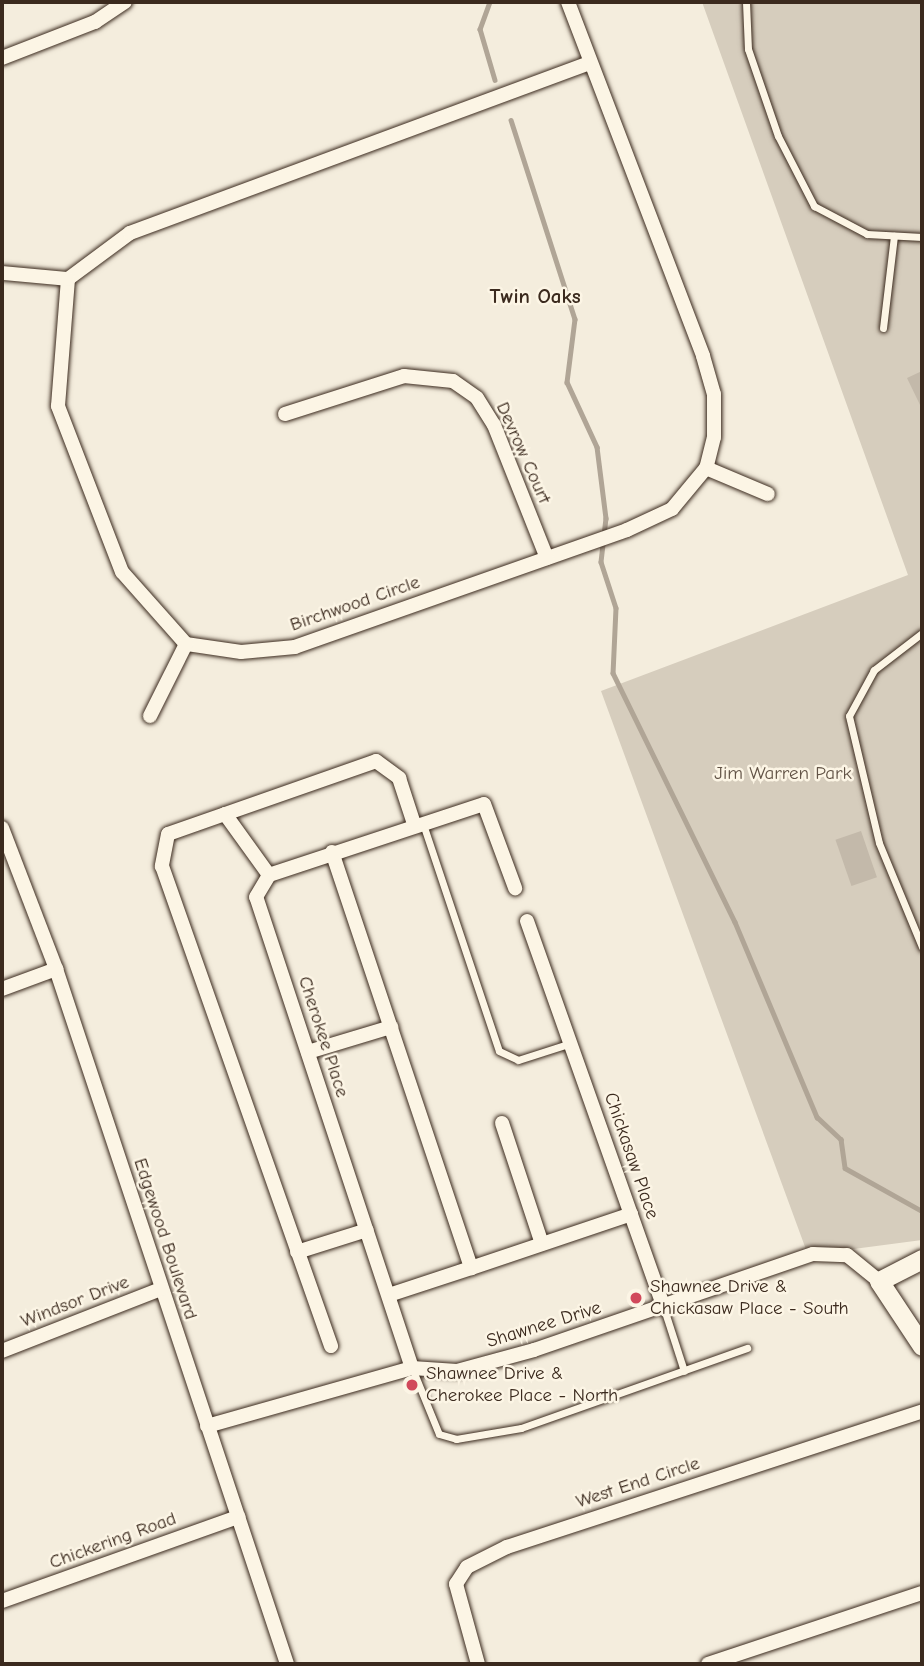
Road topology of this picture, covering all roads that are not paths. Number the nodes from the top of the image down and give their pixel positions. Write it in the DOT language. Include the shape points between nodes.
graph roads {
  1 [pos="125,2"];
  2 [pos="568,2"];
  3 [pos="746,2"];
  4 [pos="2,58"];
  5 [pos="589,63"];
  6 [pos="894,236"];
  7 [pos="922,237"];
  8 [pos="3,273"];
  9 [pos="68,279"];
  10 [pos="883,328"];
  11 [pos="285,414"];
  12 [pos="706,468"];
  13 [pos="768,494"];
  14 [pos="547,558"];
  15 [pos="922,633"];
  16 [pos="186,644"];
  17 [pos="150,716"];
  18 [pos="225,814"];
  19 [pos="418,822"];
  20 [pos="2,828"];
  21 [pos="332,852"];
  22 [pos="270,875"];
  23 [pos="515,888"];
  24 [pos="527,921"];
  25 [pos="922,947"];
  26 [pos="56,969"];
  27 [pos="2,989"];
  28 [pos="390,1027"];
  29 [pos="572,1043"];
  30 [pos="308,1052"];
  31 [pos="502,1123"];
  32 [pos="631,1214"];
  33 [pos="368,1230"];
  34 [pos="542,1244"];
  35 [pos="297,1252"];
  36 [pos="922,1259"];
  37 [pos="471,1268"];
  38 [pos="879,1281"];
  39 [pos="161,1289"];
  40 [pos="389,1295"];
  41 [pos="664,1308"];
  42 [pos="331,1346"];
  43 [pos="922,1346"];
  44 [pos="747,1348"];
  45 [pos="2,1351"];
  46 [pos="412,1367"];
  47 [pos="684,1371"];
  48 [pos="922,1411"];
  49 [pos="207,1426"];
  50 [pos="238,1517"];
  51 [pos="922,1593"];
  52 [pos="2,1601"];
  53 [pos="287,1664"];
  54 [pos="478,1664"];
  55 [pos="708,1664"];
  1 -- 4 [label="street" via="95,22"];
  2 -- 5 [label="street, Birchwood Circle"];
  3 -- 6 [label="lane" via="748,49 778,136 814,206 867,234"];
  5 -- 9 [label="street" via="130,233"];
  5 -- 12 [label="street, Birchwood Circle" via="714,394 714,437"];
  6 -- 7 [label="lane"];
  6 -- 10 [label="lane"];
  8 -- 9 [label="street"];
  9 -- 16 [label="street" via="58,406 122,572"];
  11 -- 14 [label="street, Devrow Court" via="404,376 453,381 477,398 494,425"];
  12 -- 13 [label="street"];
  12 -- 14 [label="street, Birchwood Circle" via="672,509"];
  14 -- 16 [label="street, Birchwood Circle" via="295,647 242,652"];
  15 -- 25 [label="lane" via="874,670 849,716 879,843"];
  16 -- 17 [label="street"];
  18 -- 19 [label="street" via="376,761 399,778"];
  18 -- 22 [label="street"];
  18 -- 35 [label="street" via="168,834 162,866"];
  19 -- 21 [label="street"];
  19 -- 23 [label="street" via="484,804"];
  19 -- 29 [label="lane" via="499,1051 518,1060"];
  20 -- 26 [label="street, Edgewood Boulevard"];
  21 -- 22 [label="street"];
  21 -- 28 [label="street"];
  22 -- 30 [label="street, Cherokee Place" via="256,897"];
  24 -- 29 [label="street, Chickasaw Place"];
  26 -- 27 [label="street"];
  26 -- 39 [label="street, Edgewood Boulevard"];
  28 -- 30 [label="street"];
  28 -- 37 [label="street"];
  29 -- 32 [label="street, Chickasaw Place"];
  30 -- 33 [label="street, Cherokee Place"];
  31 -- 34 [label="street"];
  32 -- 34 [label="street"];
  32 -- 41 [label="street, Chickasaw Place"];
  33 -- 35 [label="street"];
  33 -- 40 [label="street, Cherokee Place"];
  34 -- 37 [label="street"];
  35 -- 42 [label="street"];
  36 -- 38 [label="street"];
  37 -- 40 [label="street"];
  38 -- 41 [label="street, Shawnee Drive" via="847,1255 813,1254"];
  38 -- 43 [label="street"];
  39 -- 45 [label="street, Windsor Drive"];
  39 -- 49 [label="street, Edgewood Boulevard"];
  40 -- 46 [label="street, Cherokee Place"];
  41 -- 46 [label="street, Shawnee Drive" via="457,1371"];
  41 -- 47 [label="lane"];
  44 -- 47 [label="lane"];
  46 -- 47 [label="lane" via="447,1440 521,1428"];
  46 -- 49 [label="street, Shawnee Drive"];
  48 -- 54 [label="street, West End Circle" via="520,1543 467,1567 456,1584"];
  49 -- 50 [label="street, Edgewood Boulevard"];
  50 -- 52 [label="street, Chickering Road"];
  50 -- 53 [label="street, Edgewood Boulevard"];
  51 -- 55 [label="street"];
}
